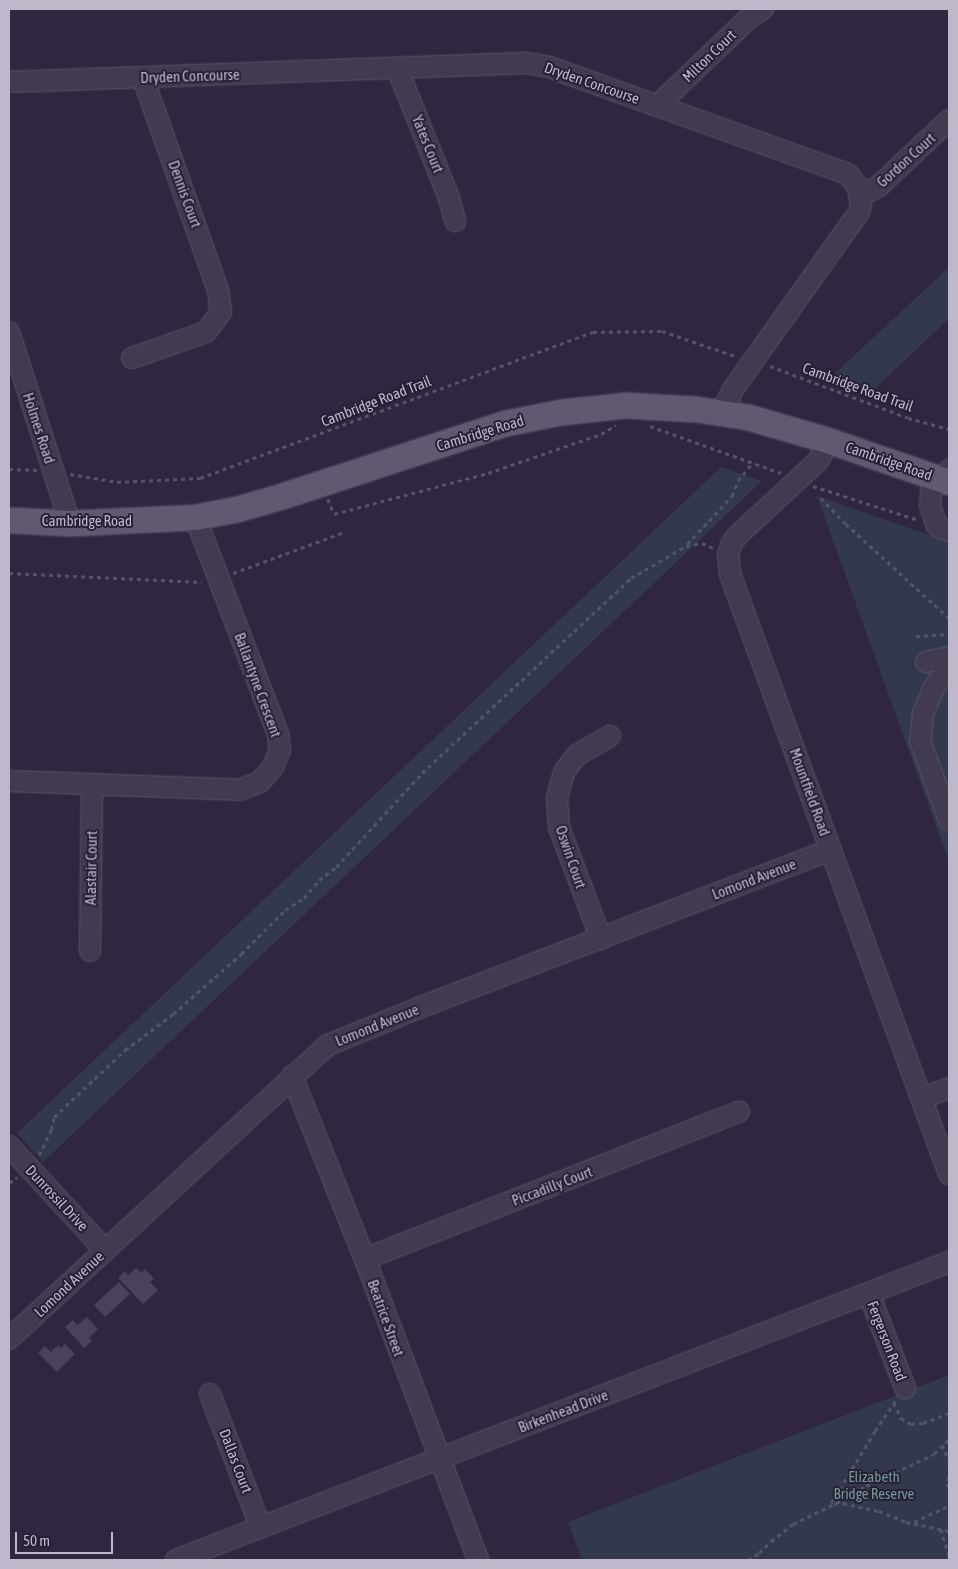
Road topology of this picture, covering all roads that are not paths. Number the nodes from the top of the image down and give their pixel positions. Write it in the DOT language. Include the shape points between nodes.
graph roads {
  1 [pos="763,9"];
  2 [pos="398,68"];
  3 [pos="143,78"];
  4 [pos="9,82"];
  5 [pos="657,106"];
  6 [pos="949,120"];
  7 [pos="861,196"];
  8 [pos="454,221"];
  9 [pos="9,332"];
  10 [pos="132,358"];
  11 [pos="724,413"];
  12 [pos="830,441"];
  13 [pos="947,477"];
  14 [pos="195,517"];
  15 [pos="9,520"];
  16 [pos="70,523"];
  17 [pos="943,528"];
  18 [pos="949,657"];
  19 [pos="926,662"];
  20 [pos="949,664"];
  21 [pos="610,736"];
  22 [pos="9,781"];
  23 [pos="92,786"];
  24 [pos="949,820"];
  25 [pos="831,850"];
  26 [pos="601,939"];
  27 [pos="90,951"];
  28 [pos="292,1076"];
  29 [pos="949,1088"];
  30 [pos="923,1098"];
  31 [pos="739,1112"];
  32 [pos="9,1146"];
  33 [pos="949,1174"];
  34 [pos="105,1250"];
  35 [pos="364,1259"];
  36 [pos="949,1262"];
  37 [pos="869,1294"];
  38 [pos="9,1339"];
  39 [pos="210,1394"];
  40 [pos="900,1396"];
  41 [pos="439,1459"];
  42 [pos="260,1528"];
  43 [pos="176,1560"];
  44 [pos="478,1560"];
  1 -- 5 [label="street, Milton Court" via="749,18"];
  2 -- 3 [label="street, Dryden Concourse"];
  2 -- 5 [label="street, Dryden Concourse" via="513,63 538,65"];
  2 -- 8 [label="street, Yates Court" via="449,198"];
  3 -- 4 [label="street, Dryden Concourse"];
  3 -- 10 [label="street, Dennis Court" via="218,290 221,312 206,332"];
  5 -- 7 [label="street, Dryden Concourse" via="840,171 854,181"];
  6 -- 7 [label="street, Gordon Court" via="879,186"];
  7 -- 11 [label="street" via="855,218 734,388"];
  9 -- 16 [label="street, Holmes Road"];
  11 -- 12 [label="main road, Cambridge Road"];
  11 -- 14 [label="main road, Cambridge Road" via="668,406 607,406 530,418 237,509"];
  12 -- 13 [label="main road, Cambridge Road"];
  12 -- 25 [label="street, Mountfield Road" via="806,482 737,536 728,554 730,574"];
  13 -- 17 [label="street" via="931,492 930,506"];
  14 -- 16 [label="main road, Cambridge Road"];
  14 -- 23 [label="street, Ballantyne Crescent" via="278,734 280,750 273,767 260,782 239,790"];
  15 -- 16 [label="main road, Cambridge Road"];
  18 -- 19 [label="street"];
  20 -- 24 [label="street" via="923,714 920,741"];
  21 -- 26 [label="street, Oswin Court" via="577,755 564,772 557,798 559,827"];
  22 -- 23 [label="street, Ballantyne Crescent"];
  23 -- 27 [label="street, Alastair Court"];
  25 -- 26 [label="street, Lomond Avenue"];
  25 -- 30 [label="street, Mountfield Road"];
  26 -- 28 [label="street, Lomond Avenue" via="349,1035 326,1046"];
  28 -- 34 [label="street, Lomond Avenue"];
  28 -- 35 [label="street, Beatrice Street"];
  29 -- 30 [label="street"];
  30 -- 33 [label="street, Mountfield Road"];
  31 -- 35 [label="street, Piccadilly Court"];
  32 -- 34 [label="street, Dunrossil Drive"];
  34 -- 38 [label="street, Lomond Avenue"];
  35 -- 41 [label="street, Beatrice Street"];
  36 -- 37 [label="street, Birkenhead Drive"];
  37 -- 40 [label="street, Fergerson Road"];
  37 -- 41 [label="street, Birkenhead Drive"];
  39 -- 42 [label="street, Dallas Court"];
  41 -- 42 [label="street, Birkenhead Drive"];
  41 -- 44 [label="street, Beatrice Street"];
  42 -- 43 [label="street, Birkenhead Drive"];
}
